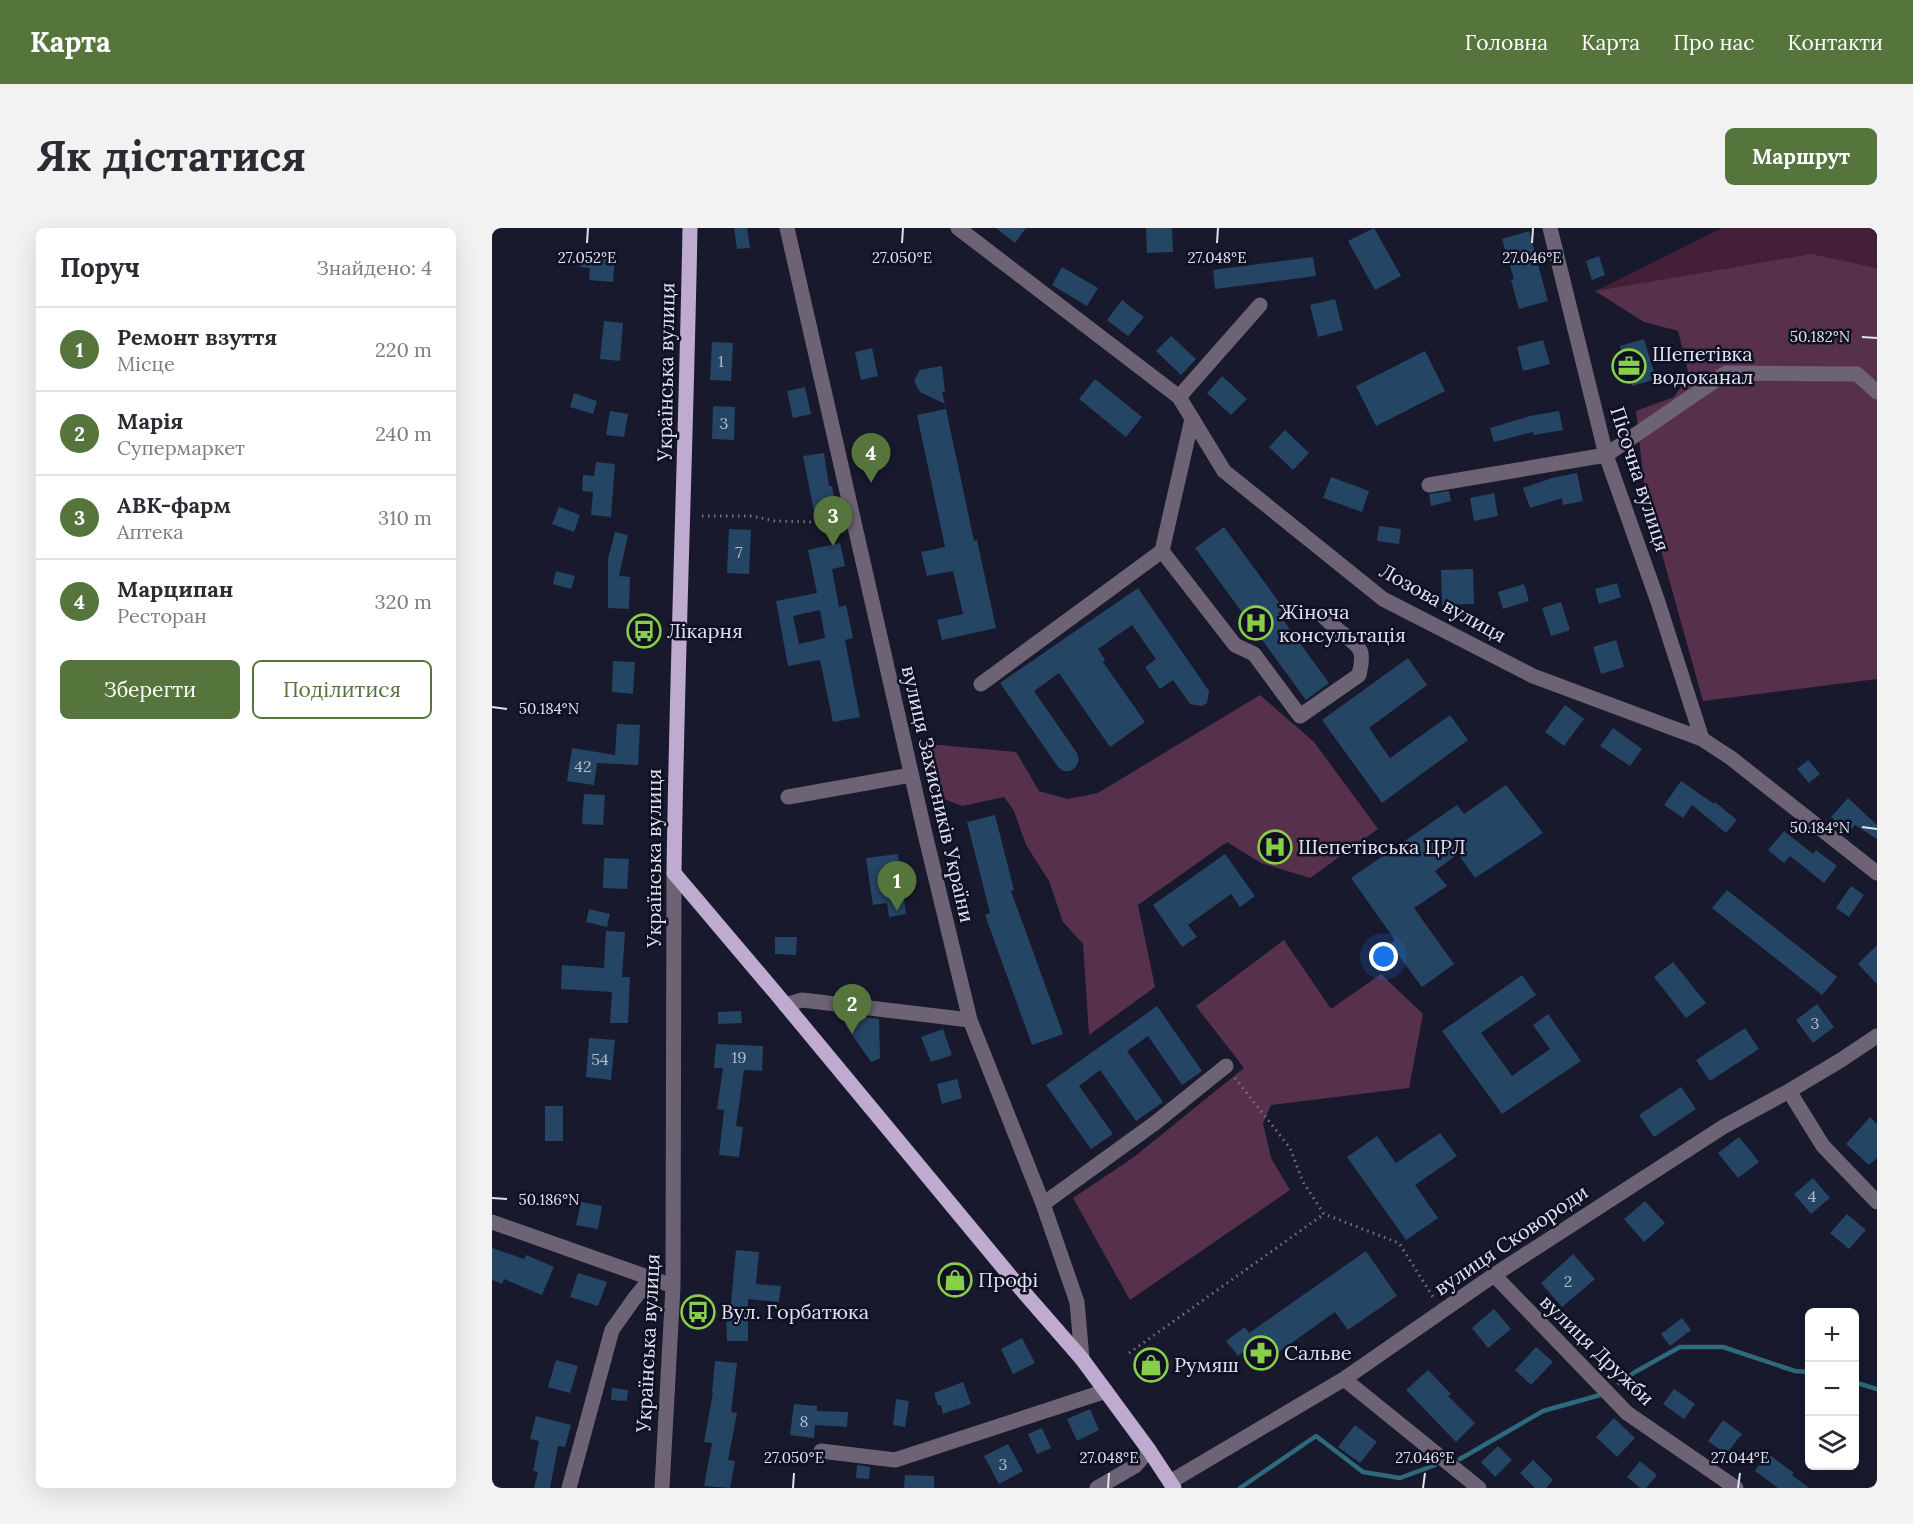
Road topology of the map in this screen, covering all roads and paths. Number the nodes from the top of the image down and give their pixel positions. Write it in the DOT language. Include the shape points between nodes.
graph roads {
  1 [pos="690,228"];
  2 [pos="787,228"];
  3 [pos="958,228"];
  4 [pos="1550,228"];
  5 [pos="1260,305"];
  6 [pos="1877,392"];
  7 [pos="1179,397"];
  8 [pos="1192,418"];
  9 [pos="1606,455"];
  10 [pos="1429,485"];
  11 [pos="853,513"];
  12 [pos="702,516"];
  13 [pos="1162,551"];
  14 [pos="1323,616"];
  15 [pos="981,684"];
  16 [pos="1702,739"];
  17 [pos="911,775"];
  18 [pos="788,797"];
  19 [pos="674,873"];
  20 [pos="1877,873"];
  21 [pos="785,1005"];
  22 [pos="970,1020"];
  23 [pos="1877,1036"];
  24 [pos="1226,1066"];
  25 [pos="1789,1091"];
  26 [pos="1877,1202"];
  27 [pos="1043,1204"];
  28 [pos="1324,1214"];
  29 [pos="492,1222"];
  30 [pos="1494,1275"];
  31 [pos="651,1278"];
  32 [pos="673,1286"];
  33 [pos="1442,1311"];
  34 [pos="1129,1353"];
  35 [pos="1082,1359"];
  36 [pos="1344,1379"];
  37 [pos="1106,1391"];
  38 [pos="1149,1450"];
  39 [pos="821,1451"];
  40 [pos="1172,1485"];
  41 [pos="569,1488"];
  42 [pos="662,1488"];
  43 [pos="1097,1488"];
  44 [pos="1479,1488"];
  45 [pos="1736,1488"];
  1 -- 19 [label="main road, Українська вулиця"];
  2 -- 11 [label="street, вулиця Захисників України"];
  3 -- 7 [label="street, Лозова вулиця"];
  4 -- 9 [label="street, Пісочна вулиця"];
  5 -- 7 [label="street"];
  6 -- 9 [label="street" via="1857,374 1726,374"];
  7 -- 8 [label="street, Лозова вулиця"];
  8 -- 13 [label="street"];
  8 -- 16 [label="street, Лозова вулиця" via="1224,471 1383,599 1533,676"];
  9 -- 10 [label="street"];
  9 -- 16 [label="street, Пісочна вулиця"];
  11 -- 12 [label="path" via="811,522"];
  11 -- 17 [label="street, вулиця Захисників України"];
  13 -- 14 [label="street" via="1235,645 1254,654 1300,716 1359,675 1360,650"];
  13 -- 15 [label="street"];
  16 -- 20 [label="street, Лозова вулиця"];
  17 -- 18 [label="street"];
  17 -- 22 [label="street, вулиця Захисників України"];
  19 -- 21 [label="main road"];
  19 -- 32 [label="street, Українська вулиця"];
  21 -- 22 [label="street" via="802,1000"];
  21 -- 35 [label="main road"];
  22 -- 27 [label="street, вулиця Захисників України"];
  23 -- 25 [label="street, вулиця Сковороди"];
  24 -- 27 [label="street"];
  24 -- 28 [label="path" via="1290,1148 1303,1182"];
  25 -- 26 [label="street" via="1823,1146"];
  25 -- 30 [label="street, вулиця Сковороди" via="1723,1127"];
  27 -- 35 [label="street, вулиця Захисників України" via="1077,1302"];
  28 -- 33 [label="path" via="1399,1243"];
  28 -- 34 [label="path"];
  29 -- 31 [label="street"];
  30 -- 33 [label="street, вулиця Сковороди"];
  30 -- 45 [label="street, вулиця Дружби" via="1627,1413"];
  31 -- 32 [label="street"];
  31 -- 41 [label="street, Українська вулиця" via="612,1330"];
  32 -- 42 [label="street, Українська вулиця"];
  33 -- 36 [label="street, вулиця Сковороди"];
  35 -- 37 [label="main road"];
  36 -- 40 [label="street, вулиця Сковороди"];
  36 -- 44 [label="street"];
  37 -- 38 [label="main road"];
  37 -- 39 [label="street" via="895,1460"];
  38 -- 40 [label="main road"];
  38 -- 43 [label="street" via="1135,1466"];
}
